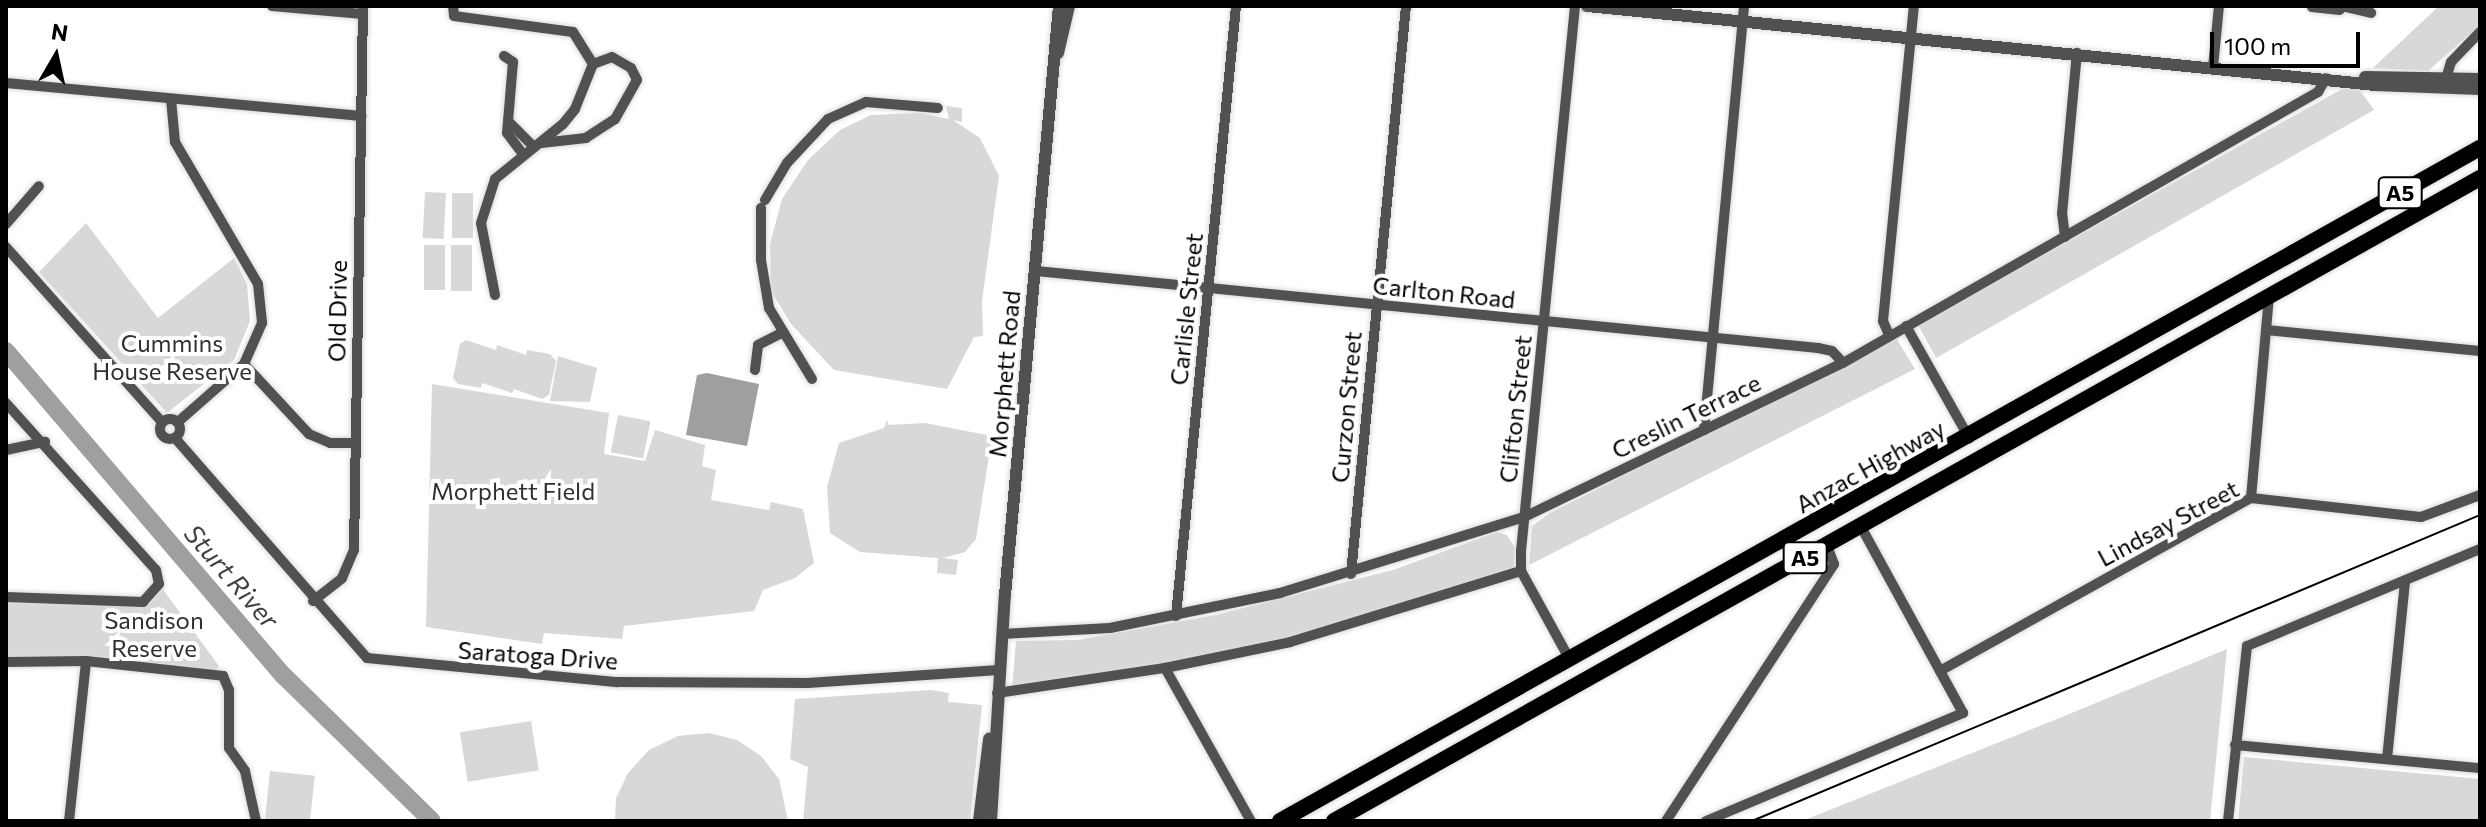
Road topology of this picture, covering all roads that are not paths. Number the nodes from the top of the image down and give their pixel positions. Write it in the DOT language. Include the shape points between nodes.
graph roads {
  1 [pos="272,6"];
  2 [pos="453,6"];
  3 [pos="1059,6"];
  4 [pos="1069,6"];
  5 [pos="1236,6"];
  6 [pos="1406,6"];
  7 [pos="1575,6"];
  8 [pos="1587,6"];
  9 [pos="1744,6"];
  10 [pos="1914,6"];
  11 [pos="2219,6"];
  12 [pos="2312,7"];
  13 [pos="2341,8"];
  14 [pos="363,10"];
  15 [pos="2371,13"];
  16 [pos="1743,21"];
  17 [pos="2480,32"];
  18 [pos="1911,37"];
  19 [pos="2077,53"];
  20 [pos="504,56"];
  21 [pos="1057,56"];
  22 [pos="593,64"];
  23 [pos="2213,67"];
  24 [pos="2326,78"];
  25 [pos="2480,79"];
  26 [pos="2445,82"];
  27 [pos="6,83"];
  28 [pos="2480,89"];
  29 [pos="171,99"];
  30 [pos="938,108"];
  31 [pos="361,116"];
  32 [pos="508,121"];
  33 [pos="538,145"];
  34 [pos="2480,148"];
  35 [pos="523,154"];
  36 [pos="2480,178"];
  37 [pos="39,186"];
  38 [pos="2480,189"];
  39 [pos="2450,195"];
  40 [pos="6,224"];
  41 [pos="2065,237"];
  42 [pos="2320,239"];
  43 [pos="6,247"];
  44 [pos="2289,256"];
  45 [pos="2335,260"];
  46 [pos="2319,270"];
  47 [pos="1036,271"];
  48 [pos="1208,288"];
  49 [pos="495,295"];
  50 [pos="2269,298"];
  51 [pos="1376,306"];
  52 [pos="1544,322"];
  53 [pos="1906,326"];
  54 [pos="2266,330"];
  55 [pos="783,332"];
  56 [pos="1889,335"];
  57 [pos="1711,338"];
  58 [pos="2480,351"];
  59 [pos="1843,363"];
  60 [pos="244,364"];
  61 [pos="755,370"];
  62 [pos="812,379"];
  63 [pos="6,403"];
  64 [pos="162,422"];
  65 [pos="178,422"];
  66 [pos="1704,430"];
  67 [pos="175,438"];
  68 [pos="1969,438"];
  69 [pos="45,442"];
  70 [pos="355,443"];
  71 [pos="6,450"];
  72 [pos="1914,469"];
  73 [pos="1882,486"];
  74 [pos="1932,486"];
  75 [pos="2480,495"];
  76 [pos="2251,498"];
  77 [pos="1909,499"];
  78 [pos="1524,517"];
  79 [pos="1861,527"];
  80 [pos="1827,546"];
  81 [pos="2480,549"];
  82 [pos="1521,571"];
  83 [pos="1351,574"];
  84 [pos="2405,581"];
  85 [pos="6,597"];
  86 [pos="313,601"];
  87 [pos="1652,615"];
  88 [pos="1176,616"];
  89 [pos="1672,630"];
  90 [pos="1619,633"];
  91 [pos="1002,634"];
  92 [pos="1650,642"];
  93 [pos="1570,660"];
  94 [pos="86,661"];
  95 [pos="6,662"];
  96 [pos="1165,668"];
  97 [pos="999,670"];
  98 [pos="1940,671"];
  99 [pos="997,695"];
  100 [pos="2235,745"];
  101 [pos="2387,759"];
  102 [pos="2480,768"];
  103 [pos="1348,784"];
  104 [pos="1380,795"];
  105 [pos="1301,810"];
  106 [pos="69,821"];
  107 [pos="256,821"];
  108 [pos="979,821"];
  109 [pos="991,821"];
  110 [pos="1251,821"];
  111 [pos="1280,821"];
  112 [pos="1333,821"];
  113 [pos="1666,821"];
  114 [pos="1706,821"];
  115 [pos="2228,821"];
  1 -- 14 [label="street"];
  2 -- 22 [label="street" via="454,16 573,32"];
  3 -- 21 [label="street, Morphett Road"];
  4 -- 21 [label="street, Morphett Road"];
  5 -- 48 [label="street, Carlisle Street"];
  6 -- 51 [label="street, Curzon Street"];
  7 -- 52 [label="street, Clifton Street"];
  8 -- 16 [label="street"];
  9 -- 16 [label="street"];
  10 -- 18 [label="street"];
  11 -- 23 [label="street"];
  12 -- 13 [label="street"];
  13 -- 15 [label="street"];
  14 -- 31 [label="street, Old Drive"];
  16 -- 18 [label="street"];
  16 -- 57 [label="street"];
  17 -- 26 [label="street" via="2454,57"];
  18 -- 19 [label="street"];
  18 -- 56 [label="street" via="1883,321"];
  19 -- 23 [label="street"];
  19 -- 41 [label="street" via="2062,214"];
  20 -- 32 [label="street" via="513,62"];
  21 -- 47 [label="street, Morphett Road"];
  22 -- 33 [label="street" via="575,109"];
  22 -- 33 [label="street" via="612,57 631,68 637,80 615,119 586,138"];
  23 -- 24 [label="street"];
  24 -- 26 [label="street"];
  24 -- 41 [label="street, Creslin Terrace" via="2318,92"];
  25 -- 26 [label="street"];
  26 -- 28 [label="street"];
  27 -- 29 [label="street"];
  29 -- 31 [label="street"];
  29 -- 60 [label="street" via="175,142 185,164 258,284 262,323"];
  30 -- 55 [label="street" via="866,102 828,119 787,163 763,204 767,296"];
  31 -- 70 [label="street, Old Drive"];
  32 -- 33 [label="street"];
  32 -- 35 [label="street" via="507,133"];
  33 -- 35 [label="street"];
  34 -- 42 [label="highway, Anzac Highway / A5"];
  35 -- 49 [label="street" via="495,179 485,200 483,248"];
  36 -- 39 [label="highway, Anzac Highway / A5"];
  37 -- 40 [label="street"];
  38 -- 39 [label="highway"];
  39 -- 45 [label="highway, Anzac Highway / A5"];
  41 -- 53 [label="street, Creslin Terrace"];
  42 -- 44 [label="highway, Anzac Highway / A5"];
  42 -- 45 [label="highway"];
  43 -- 64 [label="street"];
  44 -- 46 [label="highway" via="2316,259"];
  44 -- 68 [label="highway, Anzac Highway / A5"];
  45 -- 46 [label="highway, Anzac Highway / A5"];
  46 -- 50 [label="highway, Anzac Highway / A5"];
  47 -- 48 [label="street, Carlton Road"];
  47 -- 91 [label="street, Morphett Road"];
  48 -- 51 [label="street, Carlton Road"];
  48 -- 88 [label="street, Carlisle Street"];
  50 -- 54 [label="street"];
  50 -- 74 [label="highway, Anzac Highway / A5"];
  51 -- 52 [label="street, Carlton Road"];
  51 -- 83 [label="street, Curzon Street"];
  52 -- 57 [label="street, Carlton Road"];
  52 -- 78 [label="street, Clifton Street"];
  53 -- 56 [label="street, Creslin Terrace"];
  53 -- 68 [label="street"];
  54 -- 58 [label="street"];
  54 -- 76 [label="street"];
  55 -- 61 [label="street" via="758,345"];
  55 -- 62 [label="street"];
  56 -- 59 [label="street, Creslin Terrace"];
  57 -- 59 [label="street, Carlton Road" via="1832,351"];
  57 -- 66 [label="street"];
  59 -- 66 [label="street, Creslin Terrace"];
  60 -- 65 [label="street"];
  60 -- 70 [label="street" via="309,434 330,443"];
  63 -- 69 [label="street"];
  64 -- 65 [label="street"];
  64 -- 67 [label="street, Saratoga Drive" via="162,435"];
  65 -- 67 [label="street"];
  66 -- 78 [label="street, Creslin Terrace"];
  67 -- 86 [label="street, Saratoga Drive"];
  68 -- 72 [label="highway, Anzac Highway / A5"];
  69 -- 71 [label="street"];
  69 -- 85 [label="street" via="156,570 159,584 143,602"];
  70 -- 86 [label="street, Old Drive" via="354,550 342,578"];
  72 -- 73 [label="highway, Anzac Highway / A5"];
  72 -- 74 [label="highway" via="1919,482"];
  73 -- 77 [label="highway" via="1902,486"];
  73 -- 87 [label="highway, Anzac Highway / A5"];
  74 -- 77 [label="highway, Anzac Highway / A5"];
  75 -- 76 [label="street, Lindsay Street" via="2421,517"];
  76 -- 98 [label="street, Lindsay Street"];
  77 -- 79 [label="highway, Anzac Highway / A5"];
  78 -- 82 [label="street, Clifton Street"];
  78 -- 83 [label="street, Creslin Terrace"];
  79 -- 80 [label="highway, Anzac Highway / A5"];
  79 -- 98 [label="street"];
  80 -- 89 [label="highway, Anzac Highway / A5"];
  80 -- 113 [label="street" via="1834,564"];
  81 -- 84 [label="street"];
  82 -- 93 [label="street"];
  82 -- 96 [label="street" via="1332,631"];
  83 -- 88 [label="street, Creslin Terrace"];
  84 -- 100 [label="street" via="2243,650"];
  84 -- 101 [label="street"];
  86 -- 97 [label="street, Saratoga Drive" via="367,658 463,671 745,684"];
  87 -- 89 [label="highway" via="1661,630"];
  87 -- 90 [label="highway, Anzac Highway / A5"];
  88 -- 91 [label="street, Creslin Terrace" via="1070,633"];
  89 -- 92 [label="highway, Anzac Highway / A5"];
  90 -- 92 [label="highway" via="1642,632"];
  90 -- 93 [label="highway, Anzac Highway / A5"];
  91 -- 97 [label="street, Morphett Road"];
  92 -- 104 [label="highway, Anzac Highway / A5"];
  93 -- 103 [label="highway, Anzac Highway / A5"];
  94 -- 95 [label="street"];
  94 -- 106 [label="street"];
  94 -- 107 [label="street" via="223,676 229,690 229,748 245,771"];
  96 -- 99 [label="street"];
  96 -- 110 [label="street"];
  97 -- 99 [label="street, Morphett Road"];
  98 -- 114 [label="street" via="1963,713"];
  99 -- 108 [label="street, Morphett Road"];
  99 -- 109 [label="street, Morphett Road"];
  100 -- 101 [label="street"];
  100 -- 115 [label="street"];
  101 -- 102 [label="street"];
  103 -- 104 [label="highway" via="1354,799"];
  103 -- 105 [label="highway, Anzac Highway / A5"];
  104 -- 112 [label="highway, Anzac Highway / A5"];
  105 -- 111 [label="highway, Anzac Highway / A5"];
  105 -- 112 [label="highway" via="1320,809"];
}
